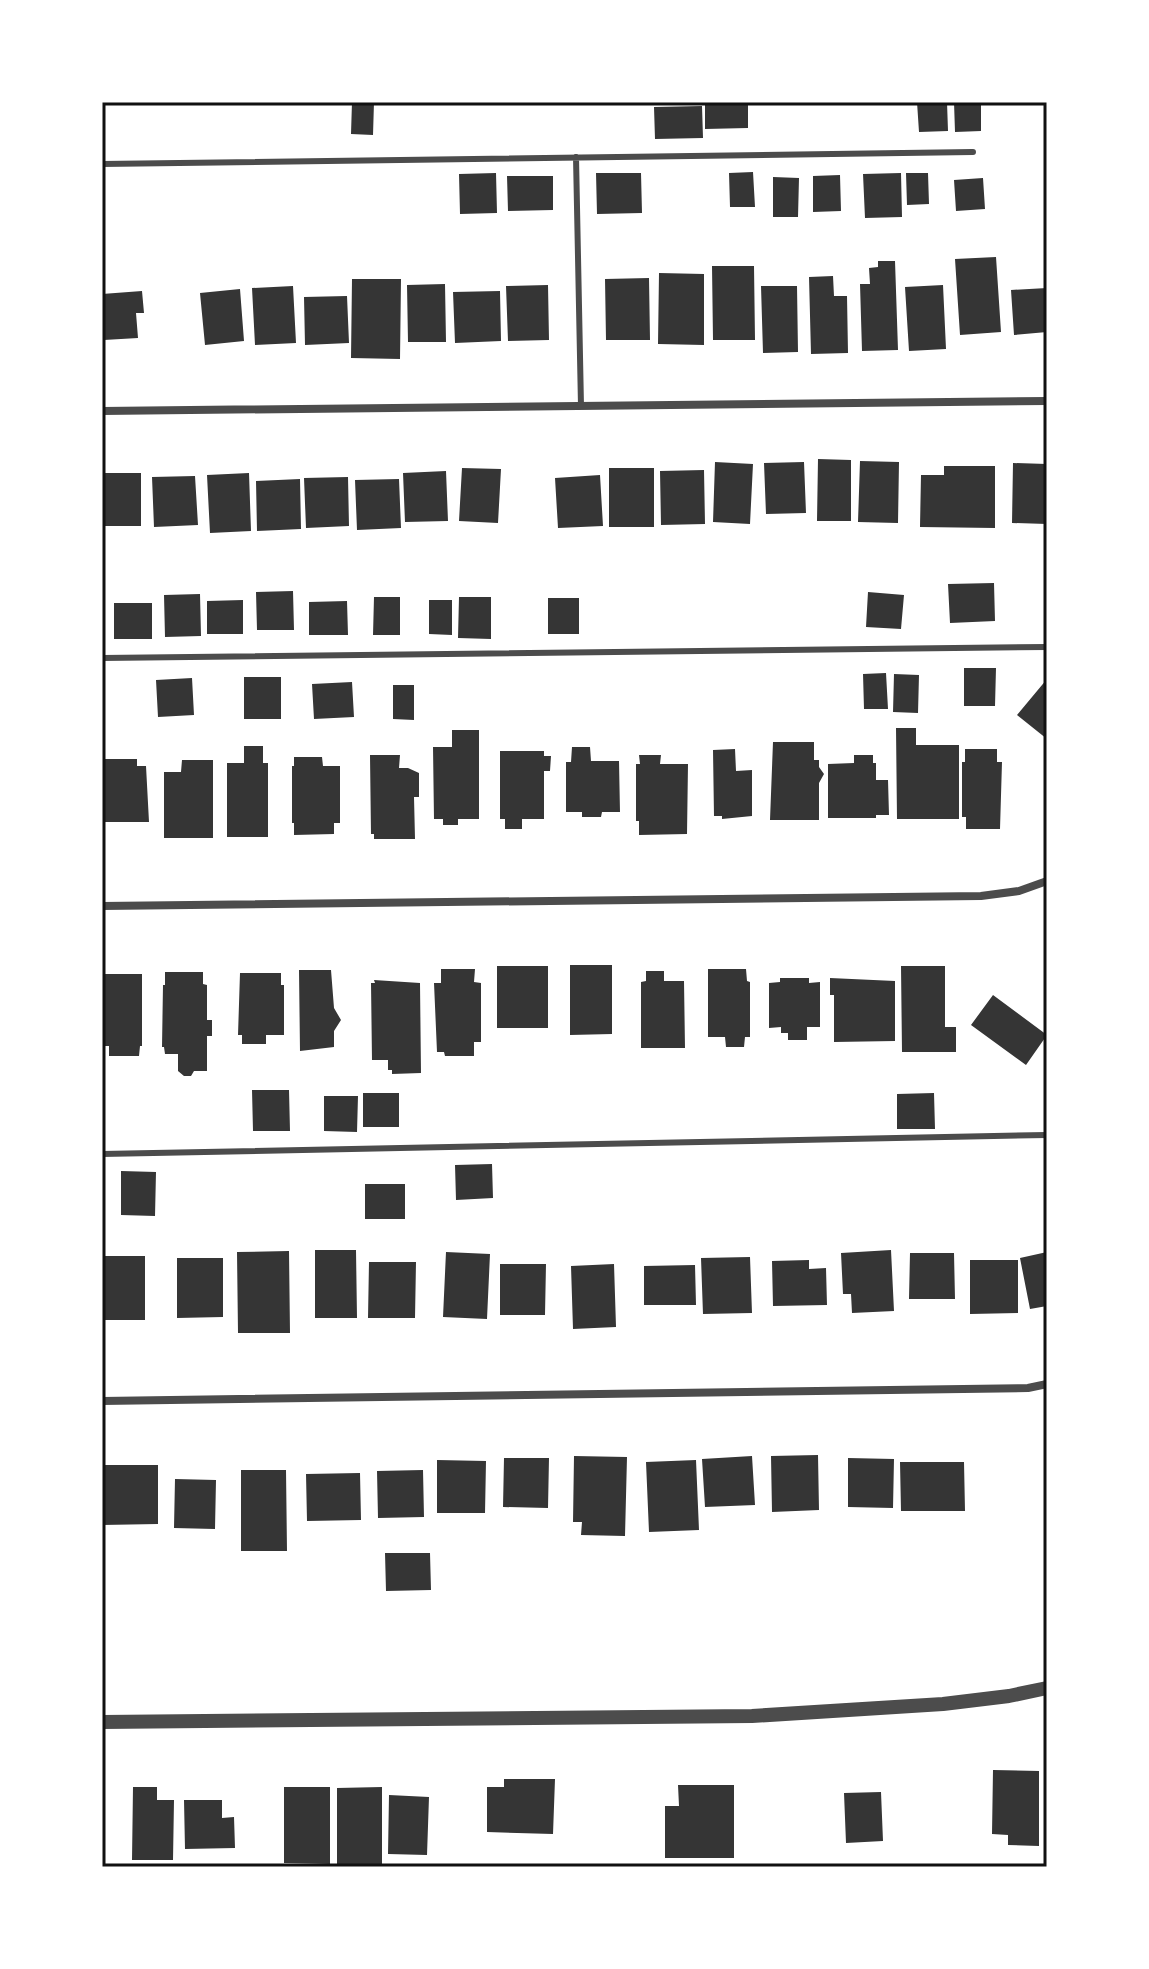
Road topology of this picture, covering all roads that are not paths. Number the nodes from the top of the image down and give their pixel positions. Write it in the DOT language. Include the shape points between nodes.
graph roads {
  1 [pos="973,152"];
  2 [pos="576,157"];
  3 [pos="102,164"];
  4 [pos="1047,401"];
  5 [pos="581,406"];
  6 [pos="102,411"];
  7 [pos="1047,647"];
  8 [pos="102,658"];
  9 [pos="1047,881"];
  10 [pos="102,906"];
  11 [pos="1047,1135"];
  12 [pos="102,1154"];
  13 [pos="1047,1384"];
  14 [pos="102,1401"];
  15 [pos="1047,1688"];
  16 [pos="102,1722"];
  1 -- 2 [label="lane"];
  2 -- 3 [label="lane"];
  2 -- 5 [label="lane"];
  4 -- 5 [label="street"];
  5 -- 6 [label="street"];
  7 -- 8 [label="lane"];
  9 -- 10 [label="street" via="981,896"];
  11 -- 12 [label="lane"];
  13 -- 14 [label="street"];
  15 -- 16 [label="street" via="943,1704 752,1716"];
}
